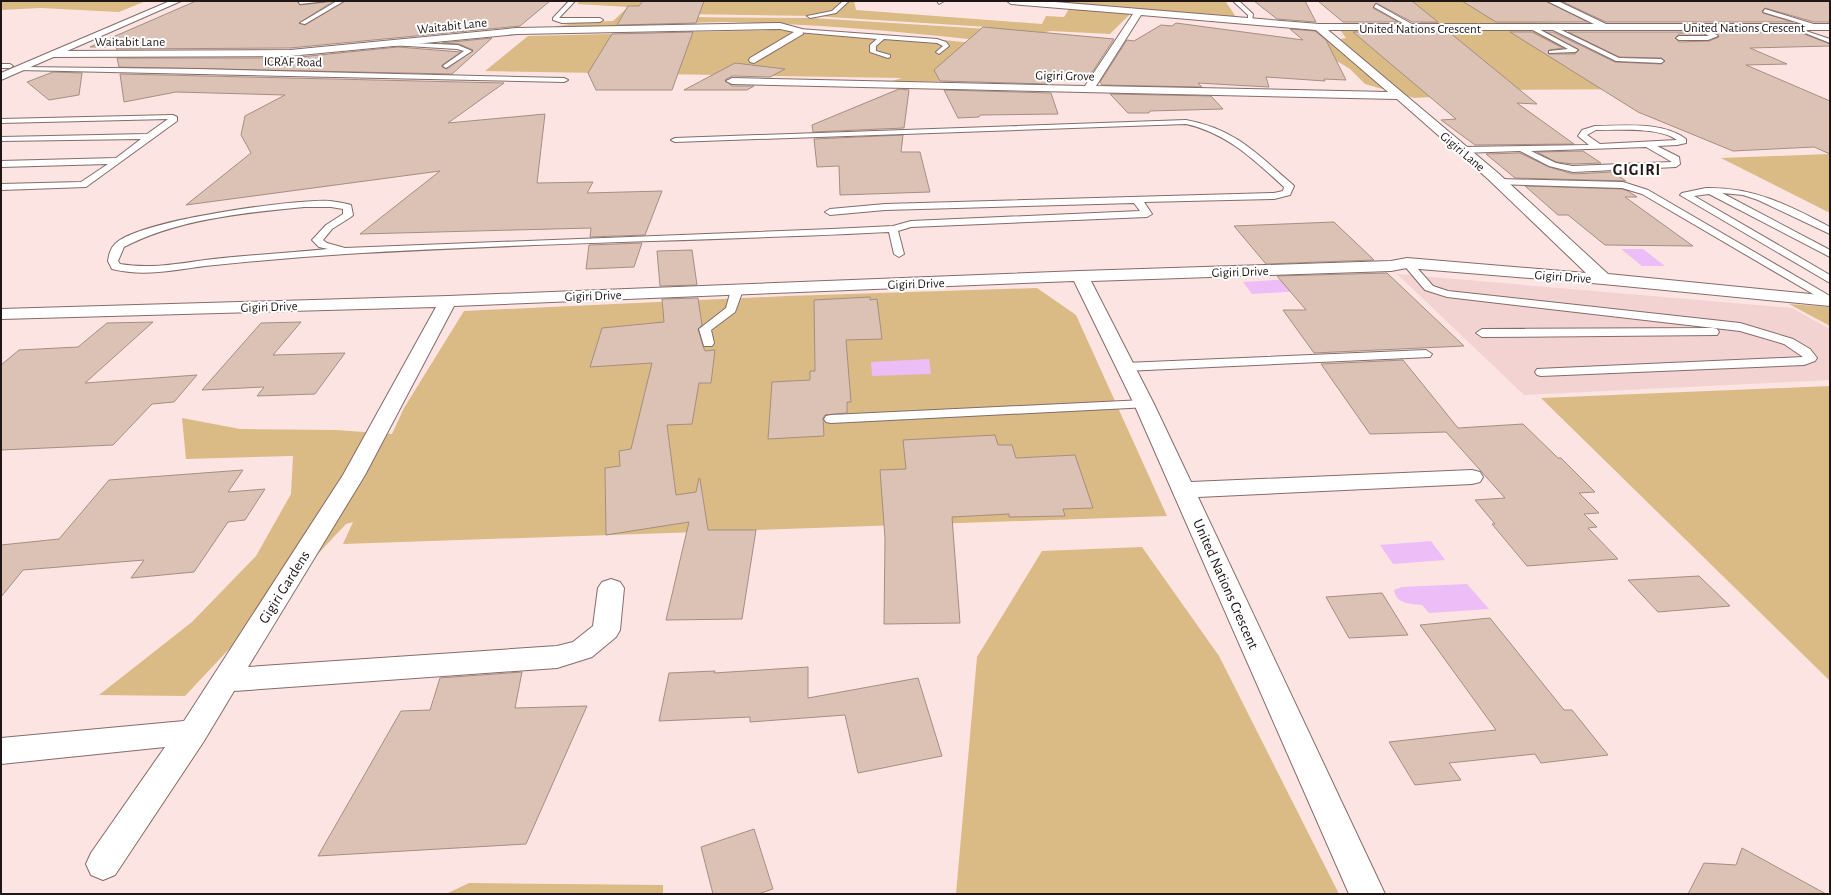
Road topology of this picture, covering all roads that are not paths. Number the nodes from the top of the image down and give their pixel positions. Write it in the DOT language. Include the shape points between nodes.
graph roads {
  1 [pos="161,1"];
  2 [pos="177,1"];
  3 [pos="324,1"];
  4 [pos="341,1"];
  5 [pos="572,1"];
  6 [pos="846,1"];
  7 [pos="1010,1"];
  8 [pos="1236,1"];
  9 [pos="1551,1"];
  10 [pos="300,2"];
  11 [pos="1376,6"];
  12 [pos="1765,11"];
  13 [pos="1138,13"];
  14 [pos="810,16"];
  15 [pos="600,20"];
  16 [pos="1250,21"];
  17 [pos="304,23"];
  18 [pos="1320,27"];
  19 [pos="1531,27"];
  20 [pos="1607,27"];
  21 [pos="1696,27"];
  22 [pos="1794,27"];
  23 [pos="1818,27"];
  24 [pos="1830,27"];
  25 [pos="1415,28"];
  26 [pos="1551,28"];
  27 [pos="799,31"];
  28 [pos="883,37"];
  29 [pos="1679,38"];
  30 [pos="1830,41"];
  31 [pos="392,44"];
  32 [pos="939,52"];
  33 [pos="1551,52"];
  34 [pos="53,54"];
  35 [pos="888,56"];
  36 [pos="754,60"];
  37 [pos="1662,61"];
  38 [pos="446,66"];
  39 [pos="4,67"];
  40 [pos="21,69"];
  41 [pos="1,77"];
  42 [pos="564,80"];
  43 [pos="732,81"];
  44 [pos="1088,89"];
  45 [pos="1397,96"];
  46 [pos="1,121"];
  47 [pos="149,136"];
  48 [pos="1,139"];
  49 [pos="675,140"];
  50 [pos="1648,144"];
  51 [pos="1598,147"];
  52 [pos="1522,149"];
  53 [pos="1462,150"];
  54 [pos="118,161"];
  55 [pos="1,164"];
  56 [pos="1499,182"];
  57 [pos="1,187"];
  58 [pos="1713,192"];
  59 [pos="1137,200"];
  60 [pos="830,212"];
  61 [pos="893,229"];
  62 [pos="1830,231"];
  63 [pos="345,251"];
  64 [pos="899,254"];
  65 [pos="1830,254"];
  66 [pos="1407,264"];
  67 [pos="1817,272"];
  68 [pos="1830,272"];
  69 [pos="1080,276"];
  70 [pos="1603,278"];
  71 [pos="1830,280"];
  72 [pos="737,290"];
  73 [pos="448,301"];
  74 [pos="1830,301"];
  75 [pos="1,314"];
  76 [pos="1759,332"];
  77 [pos="1482,333"];
  78 [pos="708,343"];
  79 [pos="1426,354"];
  80 [pos="1125,367"];
  81 [pos="1541,372"];
  82 [pos="1144,404"];
  83 [pos="831,419"];
  84 [pos="1472,477"];
  85 [pos="1183,490"];
  86 [pos="611,588"];
  87 [pos="226,680"];
  88 [pos="193,732"];
  89 [pos="1,751"];
  90 [pos="103,864"];
  91 [pos="1367,894"];
  1 -- 39 [label="street"];
  2 -- 34 [label="street"];
  3 -- 10 [label="lane"];
  4 -- 17 [label="lane"];
  5 -- 15 [label="lane" via="555,19"];
  6 -- 14 [label="lane" via="834,12"];
  7 -- 13 [label="street, United Nations Crescent"];
  8 -- 16 [label="lane" via="1251,15"];
  9 -- 20 [label="street"];
  11 -- 25 [label="lane"];
  12 -- 23 [label="lane"];
  13 -- 16 [label="street, United Nations Crescent"];
  13 -- 44 [label="street"];
  16 -- 18 [label="street, United Nations Crescent"];
  18 -- 25 [label="street, United Nations Crescent"];
  18 -- 45 [label="street, Gigiri Lane"];
  19 -- 25 [label="street, United Nations Crescent"];
  19 -- 26 [label="street, United Nations Crescent"];
  19 -- 33 [label="lane" via="1575,50"];
  20 -- 21 [label="street, United Nations Crescent"];
  20 -- 26 [label="street, United Nations Crescent"];
  21 -- 22 [label="street, United Nations Crescent"];
  21 -- 29 [label="lane" via="1715,36"];
  22 -- 23 [label="street, United Nations Crescent"];
  22 -- 30 [label="lane"];
  23 -- 24 [label="street, United Nations Crescent"];
  26 -- 37 [label="lane" via="1618,60"];
  27 -- 28 [label="lane"];
  27 -- 31 [label="street, Waitabit Lane" via="780,26 540,30"];
  27 -- 36 [label="street"];
  28 -- 32 [label="lane" via="944,43 946,46"];
  28 -- 35 [label="lane" via="873,45 873,52"];
  31 -- 34 [label="street, Waitabit Lane" via="290,53"];
  31 -- 38 [label="lane" via="458,47 469,51"];
  34 -- 40 [label="street"];
  40 -- 41 [label="street"];
  40 -- 42 [label="lane, ICRAF Road"];
  43 -- 44 [label="street, Gigiri Grove"];
  44 -- 45 [label="street, Gigiri Grove"];
  45 -- 53 [label="street, Gigiri Lane"];
  46 -- 47 [label="lane" via="173,117 174,120"];
  47 -- 48 [label="lane"];
  47 -- 54 [label="lane"];
  49 -- 59 [label="lane" via="1186,122 1224,133 1288,186 1286,193 1274,196"];
  50 -- 51 [label="lane"];
  50 -- 51 [label="lane" via="1683,141 1674,134 1661,130 1595,128 1584,132 1582,136"];
  50 -- 52 [label="lane" via="1676,159 1676,164 1558,168"];
  51 -- 52 [label="lane"];
  52 -- 53 [label="lane"];
  53 -- 56 [label="street, Gigiri Lane"];
  54 -- 55 [label="lane"];
  54 -- 57 [label="lane" via="83,185"];
  56 -- 70 [label="street, Gigiri Lane"];
  56 -- 74 [label="lane" via="1623,185 1634,188 1645,192"];
  58 -- 62 [label="lane" via="1735,191 1762,197"];
  58 -- 65 [label="lane"];
  58 -- 67 [label="lane" via="1685,195"];
  59 -- 60 [label="lane" via="885,207"];
  59 -- 61 [label="lane" via="1147,214 911,224"];
  61 -- 63 [label="lane"];
  61 -- 64 [label="lane"];
  63 -- 63 [label="lane" via="323,245 317,240 329,227 348,215 348,207 326,203 265,209 178,224 121,245 112,261 116,267 134,270 166,269 214,262"];
  66 -- 69 [label="street, Gigiri Drive"];
  66 -- 70 [label="street, Gigiri Drive"];
  66 -- 76 [label="lane" via="1429,288 1447,294 1740,327"];
  67 -- 68 [label="lane"];
  67 -- 71 [label="lane"];
  69 -- 72 [label="street, Gigiri Drive"];
  69 -- 80 [label="street, United Nations Crescent"];
  70 -- 74 [label="street, Gigiri Drive"];
  72 -- 73 [label="street, Gigiri Drive"];
  72 -- 78 [label="lane" via="731,310 705,329"];
  73 -- 75 [label="street, Gigiri Drive"];
  73 -- 87 [label="street, Gigiri Gardens" via="354,475"];
  76 -- 77 [label="lane"];
  76 -- 81 [label="lane" via="1784,340 1808,353 1811,358 1804,361"];
  79 -- 80 [label="lane"];
  80 -- 82 [label="street, United Nations Crescent"];
  82 -- 83 [label="lane"];
  82 -- 85 [label="street, United Nations Crescent"];
  84 -- 85 [label="street"];
  85 -- 91 [label="street, United Nations Crescent"];
  86 -- 87 [label="street" via="606,630 582,650 557,657"];
  87 -- 88 [label="street, Gigiri Gardens"];
  88 -- 89 [label="street"];
  88 -- 90 [label="street, Gigiri Gardens"];
}
